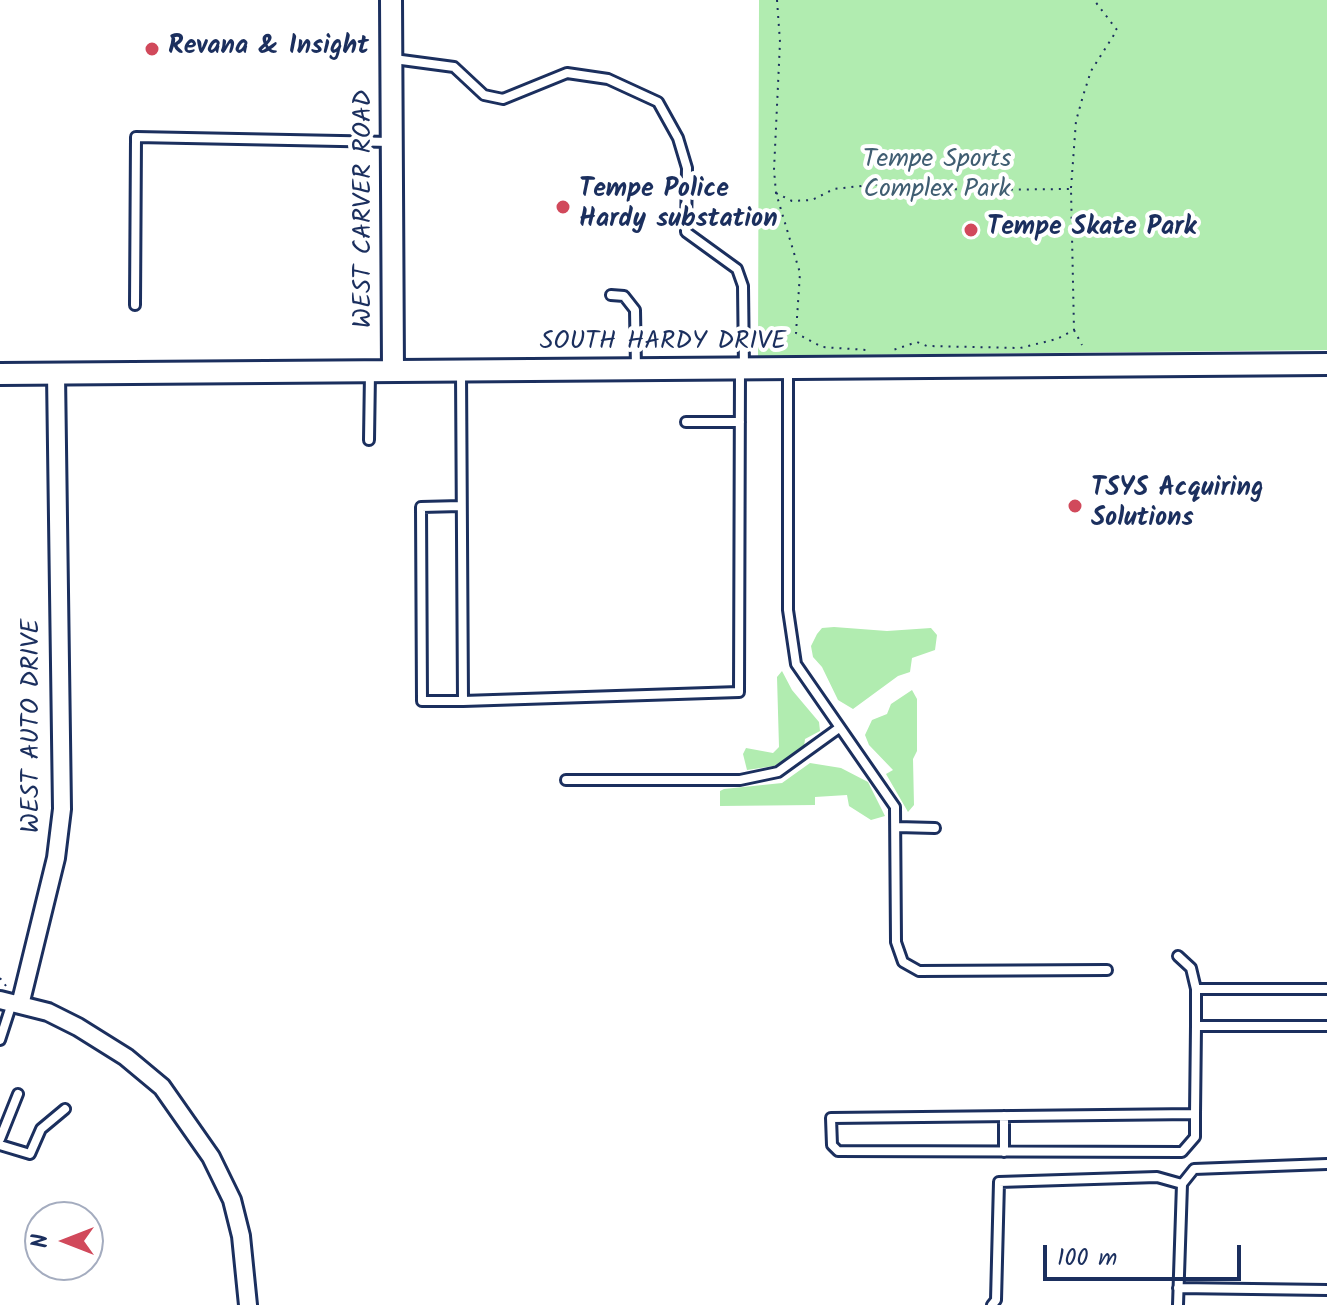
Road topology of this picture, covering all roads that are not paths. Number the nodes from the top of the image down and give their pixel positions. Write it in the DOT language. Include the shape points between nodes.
graph roads {
  1 [pos="391,0"];
  2 [pos="391,58"];
  3 [pos="391,142"];
  4 [pos="611,295"];
  5 [pos="135,305"];
  6 [pos="1327,364"];
  7 [pos="742,369"];
  8 [pos="788,369"];
  9 [pos="370,370"];
  10 [pos="393,370"];
  11 [pos="636,370"];
  12 [pos="461,372"];
  13 [pos="0,374"];
  14 [pos="56,374"];
  15 [pos="686,422"];
  16 [pos="740,422"];
  17 [pos="369,440"];
  18 [pos="461,506"];
  19 [pos="463,701"];
  20 [pos="839,728"];
  21 [pos="566,780"];
  22 [pos="897,827"];
  23 [pos="935,828"];
  24 [pos="1178,956"];
  25 [pos="1107,970"];
  26 [pos="1196,989"];
  27 [pos="1327,989"];
  28 [pos="11,1002"];
  29 [pos="1196,1026"];
  30 [pos="1327,1026"];
  31 [pos="0,1040"];
  32 [pos="18,1094"];
  33 [pos="65,1109"];
  34 [pos="1195,1114"];
  35 [pos="1004,1116"];
  36 [pos="0,1142"];
  37 [pos="1004,1152"];
  38 [pos="1327,1164"];
  39 [pos="1182,1184"];
  40 [pos="1178,1288"];
  41 [pos="1327,1290"];
  42 [pos="248,1305"];
  43 [pos="992,1305"];
  44 [pos="1178,1305"];
  1 -- 2 [label="street, WEST CARVER ROAD"];
  2 -- 3 [label="street, WEST CARVER ROAD"];
  2 -- 7 [label="lane" via="454,67 484,95 503,99 567,73 608,79 658,102 687,168 686,232 737,269 743,286"];
  3 -- 5 [label="lane" via="136,137"];
  3 -- 10 [label="street, WEST CARVER ROAD"];
  4 -- 11 [label="lane" via="624,296 635,310"];
  6 -- 8 [label="street, SOUTH HARDY DRIVE"];
  7 -- 8 [label="street, SOUTH HARDY DRIVE"];
  7 -- 11 [label="street, SOUTH HARDY DRIVE"];
  7 -- 16 [label="lane"];
  8 -- 20 [label="lane" via="788,610 796,664"];
  9 -- 10 [label="street, SOUTH HARDY DRIVE"];
  9 -- 14 [label="street, SOUTH HARDY DRIVE"];
  9 -- 17 [label="lane"];
  10 -- 12 [label="street, SOUTH HARDY DRIVE"];
  11 -- 12 [label="street, SOUTH HARDY DRIVE"];
  12 -- 18 [label="lane"];
  13 -- 14 [label="street, SOUTH HARDY DRIVE"];
  14 -- 28 [label="street, WEST AUTO DRIVE" via="62,809 56,858"];
  15 -- 16 [label="lane"];
  16 -- 19 [label="lane" via="739,692"];
  18 -- 19 [label="lane"];
  18 -- 19 [label="lane" via="421,507 422,701"];
  20 -- 21 [label="lane" via="778,772 740,780"];
  20 -- 22 [label="lane" via="895,807"];
  22 -- 23 [label="lane"];
  22 -- 25 [label="lane" via="896,942 903,962 919,971"];
  24 -- 26 [label="lane" via="1191,968"];
  26 -- 27 [label="lane"];
  26 -- 29 [label="lane"];
  28 -- 31 [label="lane"];
  28 -- 42 [label="street" via="48,1012 126,1057 162,1087 186,1117 232,1200"];
  29 -- 30 [label="lane"];
  29 -- 34 [label="lane"];
  32 -- 36 [label="lane"];
  33 -- 36 [label="lane" via="41,1129 30,1154"];
  34 -- 35 [label="lane"];
  34 -- 37 [label="lane" via="1195,1137 1182,1152"];
  35 -- 37 [label="lane"];
  35 -- 37 [label="lane" via="831,1118 831,1132 838,1151"];
  38 -- 39 [label="lane" via="1194,1169"];
  39 -- 40 [label="lane"];
  39 -- 43 [label="lane" via="1157,1177 999,1182"];
  40 -- 41 [label="lane"];
  40 -- 44 [label="lane"];
}
